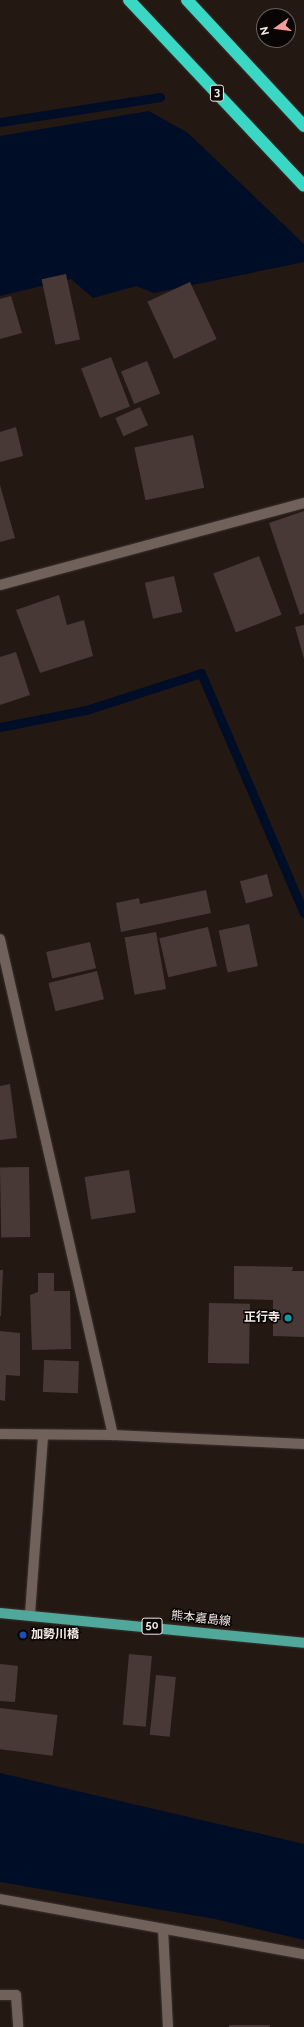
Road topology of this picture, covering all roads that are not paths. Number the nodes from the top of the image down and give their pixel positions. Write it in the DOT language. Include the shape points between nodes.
graph roads {
  1 [pos="130,0"];
  2 [pos="187,0"];
  3 [pos="304,126"];
  4 [pos="304,186"];
  5 [pos="304,503"];
  6 [pos="0,585"];
  7 [pos="0,939"];
  8 [pos="0,1434"];
  9 [pos="113,1435"];
  10 [pos="43,1436"];
  11 [pos="304,1444"];
  12 [pos="0,1613"];
  13 [pos="30,1614"];
  14 [pos="304,1643"];
  15 [pos="0,1899"];
  16 [pos="163,1929"];
  17 [pos="304,1954"];
  18 [pos="0,1995"];
  19 [pos="18,2027"];
  20 [pos="168,2027"];
  1 -- 4 [label="highway, 3"];
  2 -- 3 [label="highway"];
  5 -- 6 [label="street"];
  7 -- 9 [label="street"];
  8 -- 10 [label="street"];
  9 -- 10 [label="street"];
  9 -- 11 [label="street"];
  10 -- 13 [label="street"];
  12 -- 13 [label="main road, 熊本嘉島線 / 50"];
  13 -- 14 [label="main road, 熊本嘉島線 / 50"];
  15 -- 16 [label="street"];
  16 -- 17 [label="street"];
  16 -- 20 [label="street"];
  18 -- 19 [label="street" via="16,1995"];
}
